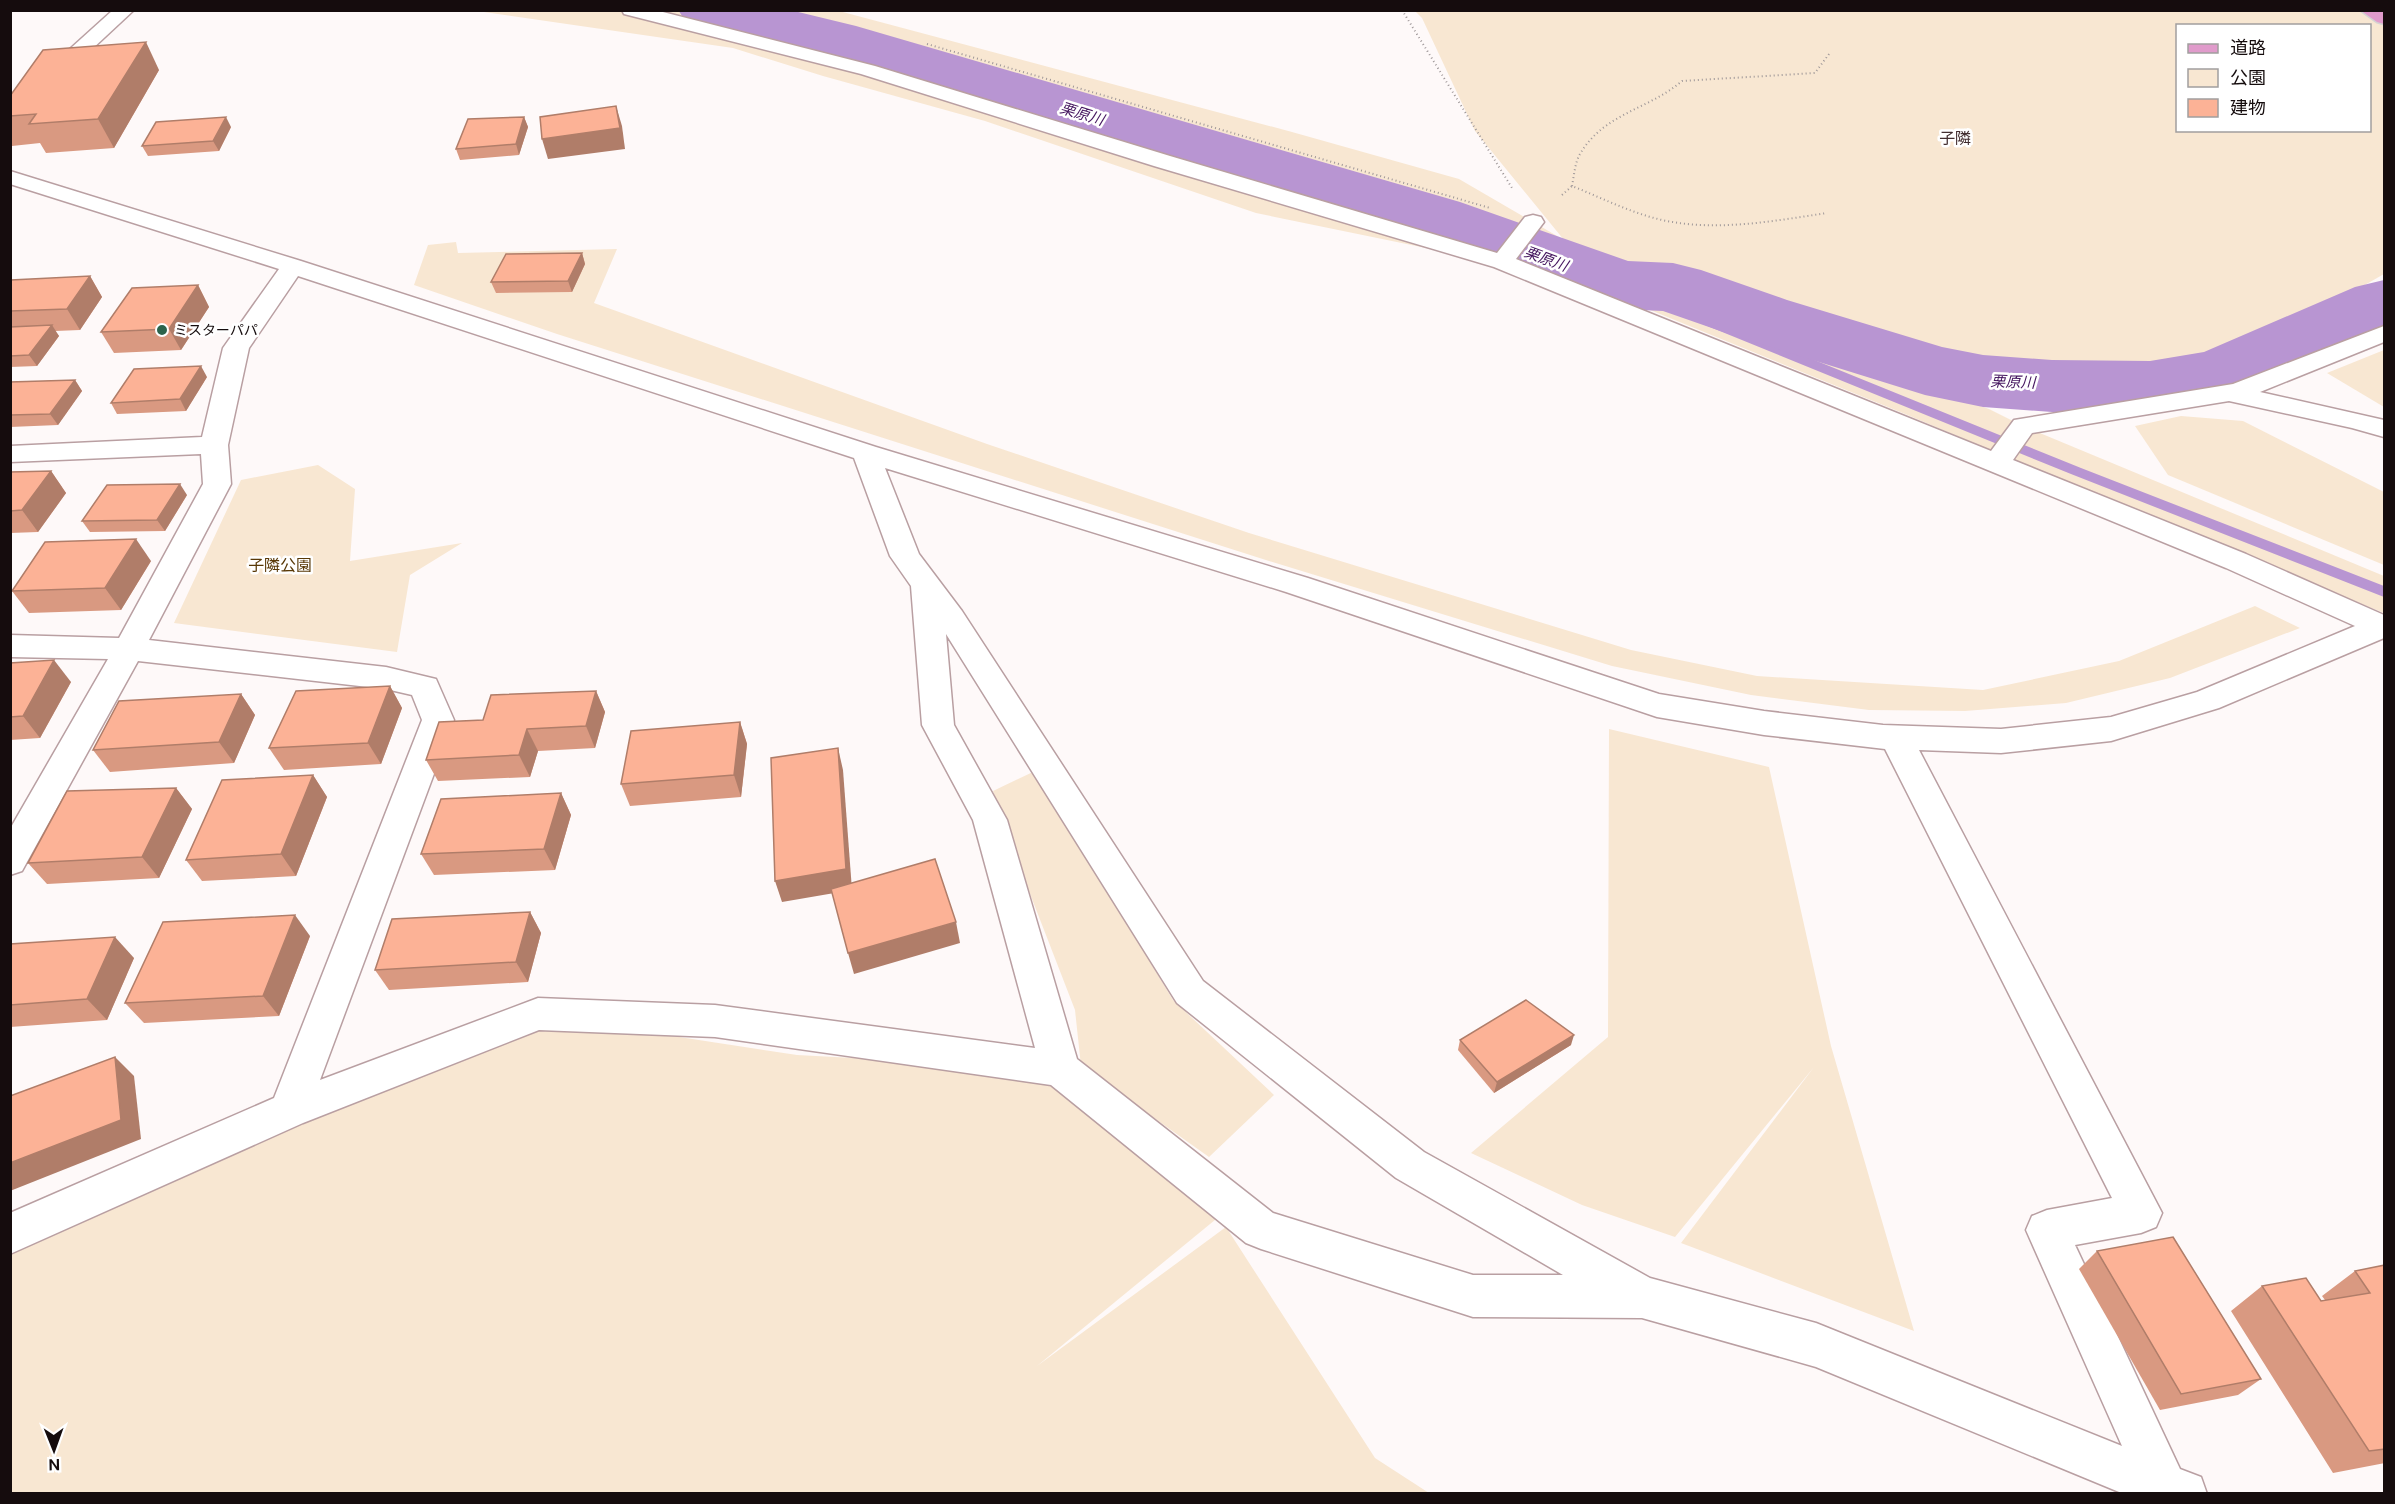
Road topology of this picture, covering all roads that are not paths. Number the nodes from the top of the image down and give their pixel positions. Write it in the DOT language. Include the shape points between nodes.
graph roads {
  1 [pos="125,10"];
  2 [pos="631,10"];
  3 [pos="2369,10"];
  4 [pos="2385,18"];
  5 [pos="10,115"];
  6 [pos="10,177"];
  7 [pos="1530,226"];
  8 [pos="1505,258"];
  9 [pos="293,266"];
  10 [pos="2385,333"];
  11 [pos="2230,393"];
  12 [pos="2385,429"];
  13 [pos="214,445"];
  14 [pos="866,453"];
  15 [pos="10,454"];
  16 [pos="1997,463"];
  17 [pos="926,584"];
  18 [pos="2384,626"];
  19 [pos="10,646"];
  20 [pos="129,649"];
  21 [pos="1896,738"];
  22 [pos="10,861"];
  23 [pos="1060,1069"];
  24 [pos="289,1110"];
  25 [pos="10,1234"];
  26 [pos="1642,1297"];
  27 [pos="2174,1489"];
  1 -- 5 [label="street"];
  2 -- 8 [label="street" via="868,69 1151,158"];
  3 -- 4 [label="main road"];
  6 -- 9 [label="street"];
  7 -- 8 [label="street"];
  8 -- 16 [label="street"];
  9 -- 13 [label="street" via="236,348"];
  9 -- 14 [label="street"];
  10 -- 11 [label="street"];
  11 -- 12 [label="street"];
  11 -- 16 [label="street" via="2024,426"];
  13 -- 15 [label="street"];
  13 -- 20 [label="street" via="217,484"];
  14 -- 17 [label="street" via="905,556"];
  14 -- 21 [label="street" via="1297,585 1657,705 1764,723"];
  16 -- 18 [label="street"];
  17 -- 23 [label="street" via="938,726 990,820"];
  17 -- 26 [label="street" via="1190,992 1410,1165"];
  18 -- 21 [label="street" via="2208,700 2111,729 2001,741"];
  19 -- 20 [label="street"];
  20 -- 22 [label="street"];
  20 -- 24 [label="street" via="386,678 425,687 438,720"];
  21 -- 27 [label="street" via="2141,1214 2047,1230"];
  23 -- 24 [label="street" via="716,1021 538,1014"];
  23 -- 26 [label="street" via="1261,1229 1473,1296"];
  24 -- 25 [label="street"];
  26 -- 27 [label="street" via="1816,1345"];
}
